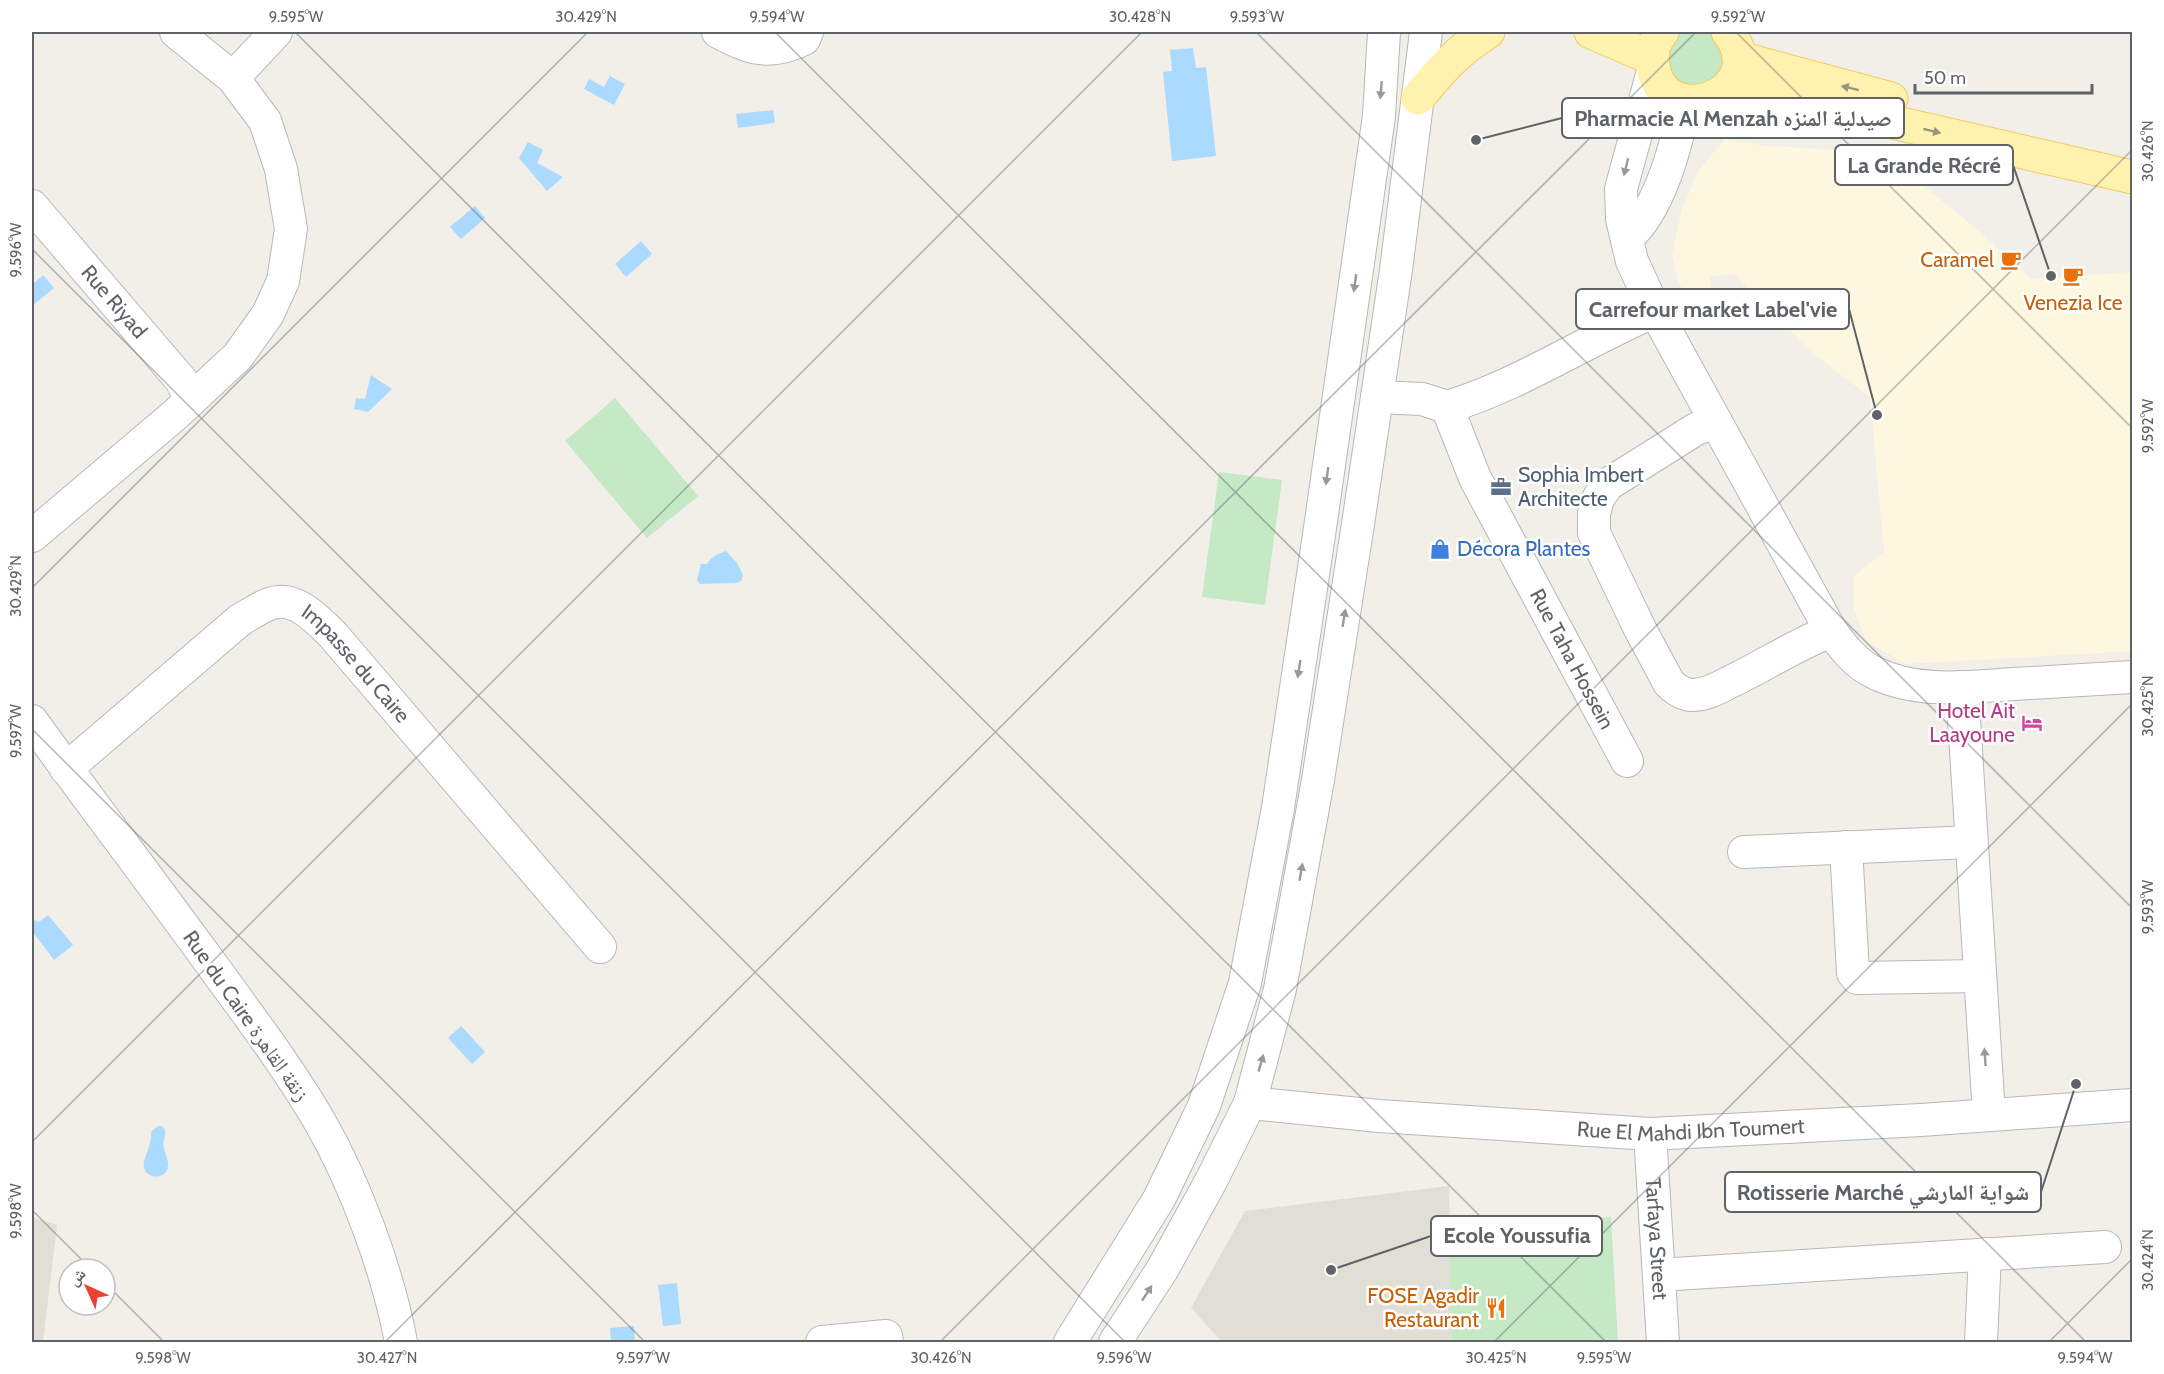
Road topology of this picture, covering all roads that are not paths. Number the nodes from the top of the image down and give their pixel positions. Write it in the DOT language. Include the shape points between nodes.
graph roads {
  1 [pos="176,32"];
  2 [pos="276,32"];
  3 [pos="718,32"];
  4 [pos="1384,32"];
  5 [pos="1426,32"];
  6 [pos="1488,32"];
  7 [pos="1591,32"];
  8 [pos="805,35"];
  9 [pos="1656,53"];
  10 [pos="1733,57"];
  11 [pos="233,78"];
  12 [pos="1418,98"];
  13 [pos="1686,101"];
  14 [pos="2133,153"];
  15 [pos="2133,177"];
  16 [pos="32,206"];
  17 [pos="1627,238"];
  18 [pos="1655,311"];
  19 [pos="1377,397"];
  20 [pos="191,400"];
  21 [pos="1447,407"];
  22 [pos="1716,422"];
  23 [pos="32,536"];
  24 [pos="1831,631"];
  25 [pos="2133,677"];
  26 [pos="1962,687"];
  27 [pos="32,721"];
  28 [pos="1627,760"];
  29 [pos="66,769"];
  30 [pos="1971,842"];
  31 [pos="1846,847"];
  32 [pos="1744,852"];
  33 [pos="600,947"];
  34 [pos="1980,976"];
  35 [pos="1250,1103"];
  36 [pos="2133,1105"];
  37 [pos="1989,1115"];
  38 [pos="1650,1134"];
  39 [pos="2105,1247"];
  40 [pos="1986,1254"];
  41 [pos="1659,1275"];
  42 [pos="401,1342"];
  43 [pos="822,1342"];
  44 [pos="887,1342"];
  45 [pos="1070,1342"];
  46 [pos="1116,1342"];
  47 [pos="1663,1342"];
  48 [pos="1981,1342"];
  1 -- 11 [label="street"];
  2 -- 11 [label="street"];
  3 -- 8 [label="street" via="766,50 786,48"];
  4 -- 45 [label="street, one-way" via="1379,116 1322,516 1278,808 1245,983 1204,1106 1159,1199"];
  5 -- 12 [label="street"];
  6 -- 12 [label="main road" via="1447,62"];
  7 -- 9 [label="main road"];
  9 -- 13 [label="main road" via="1658,81 1665,91"];
  9 -- 17 [label="street, one-way" via="1621,189"];
  10 -- 13 [label="main road" via="1712,99"];
  14 -- 10 [label="main road, one-way" via="1933,109"];
  10 -- 15 [label="main road, one-way" via="1788,98"];
  11 -- 20 [label="street" via="265,121 281,169 291,229 283,281 268,314 238,356"];
  12 -- 19 [label="street"];
  13 -- 17 [label="street" via="1675,150 1651,207 1638,229"];
  16 -- 20 [label="street, Rue Riyad" via="181,380"];
  17 -- 18 [label="street" via="1632,261"];
  18 -- 21 [label="street" via="1556,361"];
  18 -- 22 [label="street"];
  19 -- 21 [label="street" via="1422,399"];
  35 -- 19 [label="street, one-way" via="1280,989 1297,896"];
  20 -- 23 [label="street"];
  21 -- 28 [label="street, Rue Taha Hossein" via="1475,478"];
  22 -- 24 [label="street"];
  22 -- 24 [label="street" via="1696,429 1625,472 1598,499 1594,533 1649,647 1669,683 1676,690 1694,695 1720,687"];
  24 -- 26 [label="street" via="1857,662 1873,672 1927,686"];
  25 -- 26 [label="street"];
  26 -- 30 [label="street"];
  27 -- 29 [label="street, Rue du Caire زنقة القاهرة"];
  29 -- 33 [label="street, Impasse du Caire" via="240,620 271,603 289,603 310,612 333,635"];
  29 -- 42 [label="street, Rue du Caire زنقة القاهرة" via="242,1006 320,1122 372,1239 394,1305"];
  30 -- 31 [label="street"];
  30 -- 34 [label="street"];
  31 -- 32 [label="street"];
  31 -- 34 [label="street" via="1853,973 1857,978"];
  37 -- 34 [label="street, one-way"];
  35 -- 38 [label="street, Rue El Mahdi Ibn Toumert"];
  46 -- 35 [label="street, one-way" via="1162,1270"];
  36 -- 37 [label="street, Rue El Mahdi Ibn Toumert"];
  37 -- 38 [label="street, Rue El Mahdi Ibn Toumert"];
  38 -- 41 [label="street, Tarfaya Street"];
  39 -- 40 [label="street"];
  40 -- 41 [label="street"];
  40 -- 48 [label="street"];
  41 -- 47 [label="street, Tarfaya Street"];
  43 -- 44 [label="street" via="886,1336"];
}
